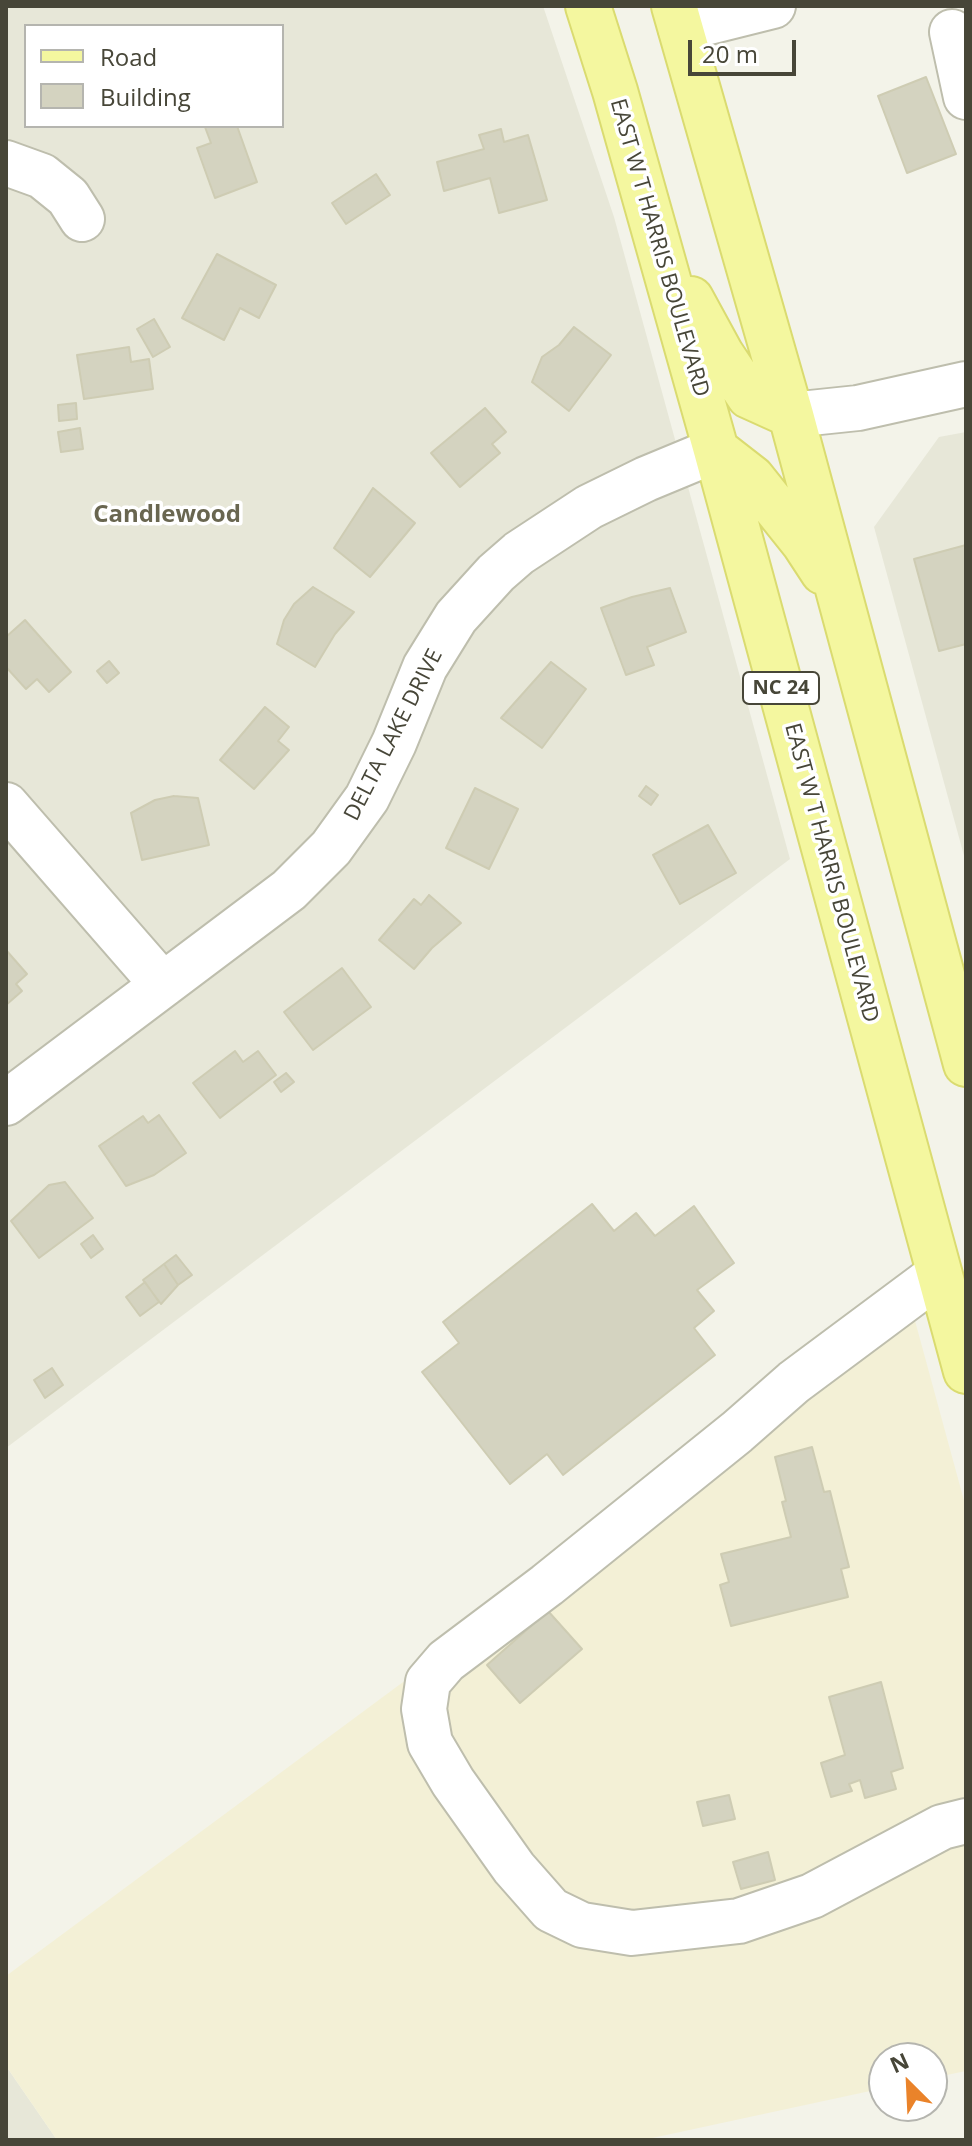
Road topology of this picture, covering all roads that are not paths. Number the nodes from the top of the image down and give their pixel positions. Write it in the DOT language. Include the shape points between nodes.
graph roads {
  1 [pos="588,6"];
  2 [pos="773,6"];
  3 [pos="677,18"];
  4 [pos="952,32"];
  5 [pos="966,97"];
  6 [pos="6,163"];
  7 [pos="82,219"];
  8 [pos="655,234"];
  9 [pos="966,384"];
  10 [pos="791,415"];
  11 [pos="716,450"];
  12 [pos="841,601"];
  13 [pos="6,805"];
  14 [pos="163,985"];
  15 [pos="966,1064"];
  16 [pos="6,1103"];
  17 [pos="939,1274"];
  18 [pos="966,1371"];
  19 [pos="966,1821"];
  1 -- 8 [label="main road, EAST W T HARRIS BOULEVARD / NC 24"];
  2 -- 3 [label="street"];
  3 -- 10 [label="main road"];
  4 -- 5 [label="street"];
  6 -- 7 [label="street" via="42,176 68,197"];
  8 -- 10 [label="main road" via="749,396"];
  8 -- 11 [label="main road, EAST W T HARRIS BOULEVARD / NC 24"];
  9 -- 10 [label="street" via="858,408"];
  10 -- 12 [label="main road"];
  11 -- 12 [label="main road" via="752,478 804,543"];
  11 -- 14 [label="street, DELTA LAKE DRIVE" via="589,507 496,573 456,617 425,667 367,798 331,848 289,890"];
  11 -- 17 [label="main road, EAST W T HARRIS BOULEVARD / NC 24"];
  12 -- 15 [label="main road"];
  13 -- 14 [label="street"];
  14 -- 16 [label="street, DELTA LAKE DRIVE"];
  17 -- 18 [label="main road, EAST W T HARRIS BOULEVARD / NC 24"];
  17 -- 19 [label="street" via="794,1382 446,1661 428,1682 424,1709 430,1743 514,1868 551,1910 582,1925 632,1933 739,1921 812,1896 942,1827"];
}
